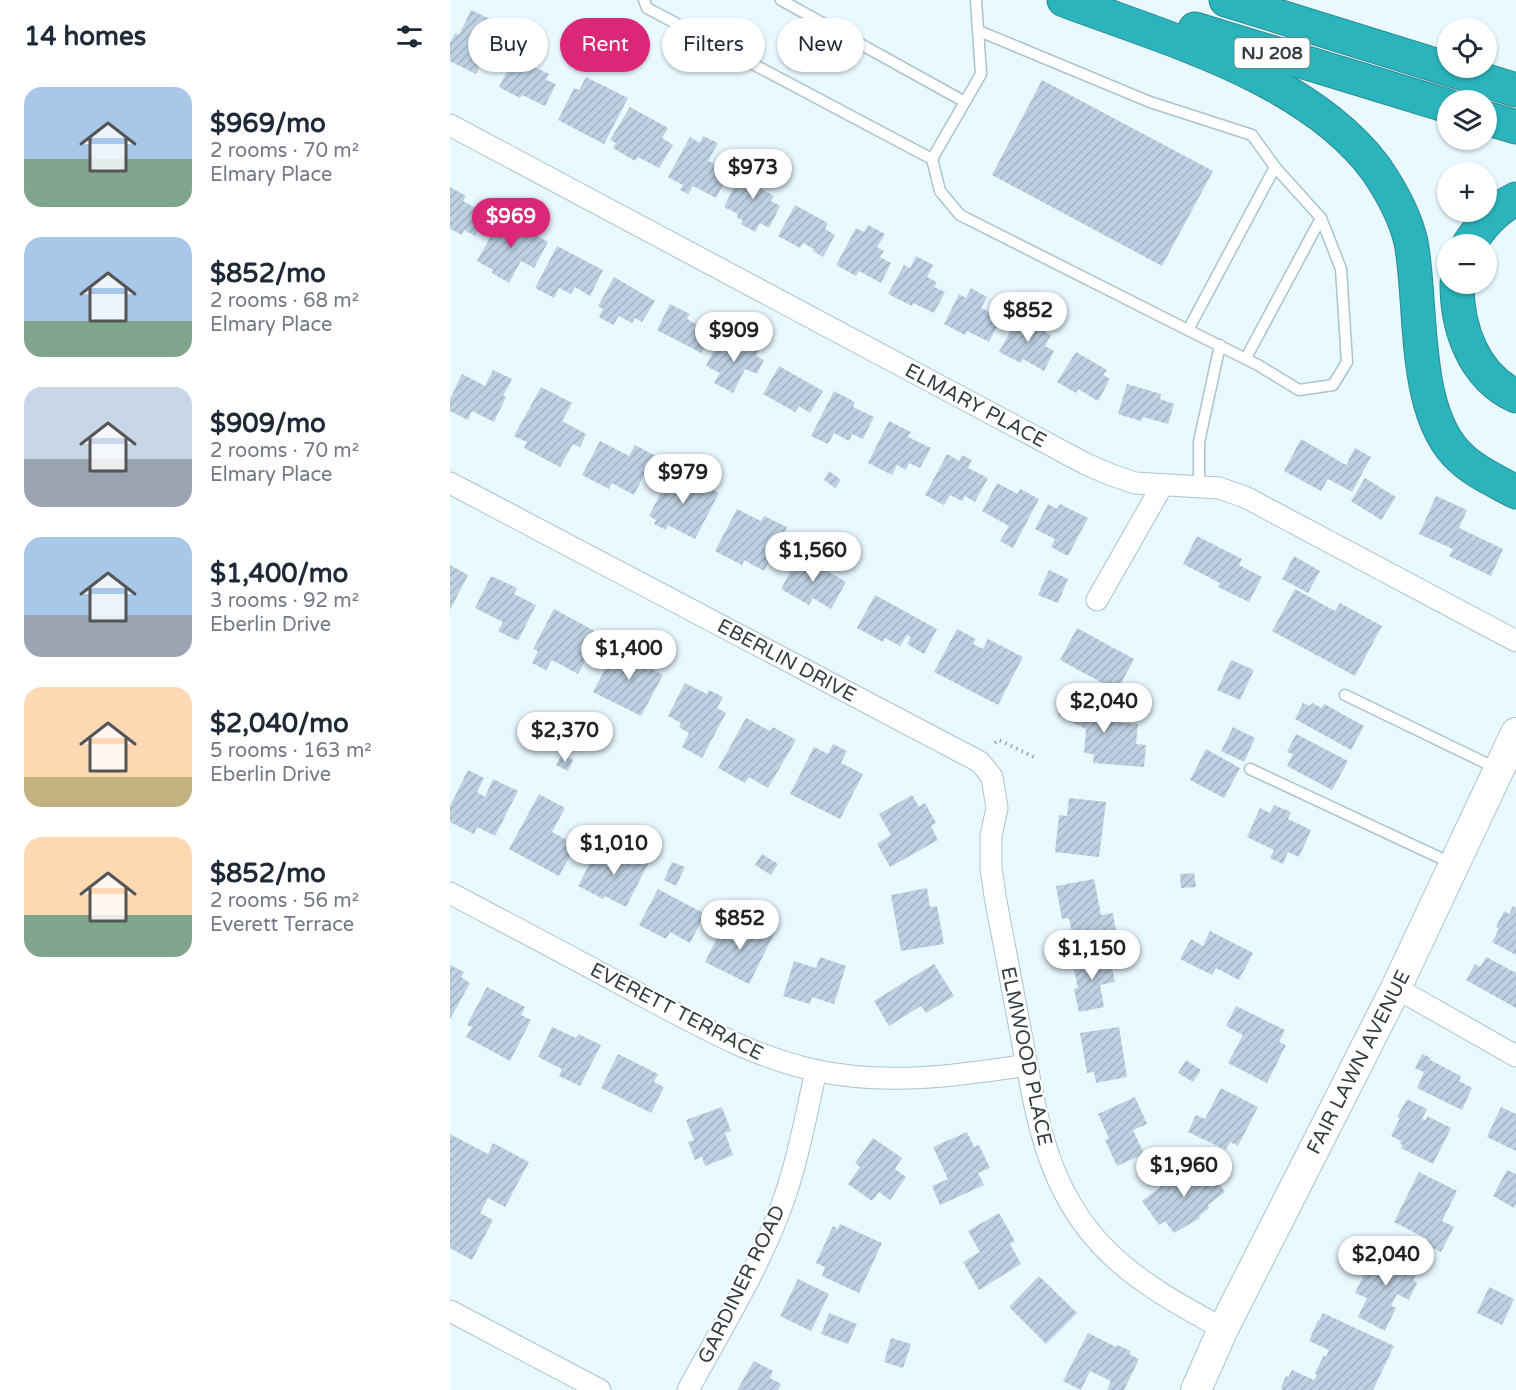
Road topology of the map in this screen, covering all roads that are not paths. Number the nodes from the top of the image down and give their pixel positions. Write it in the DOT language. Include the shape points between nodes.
graph roads {
  1 [pos="644,0"];
  2 [pos="781,0"];
  3 [pos="976,0"];
  4 [pos="1064,0"];
  5 [pos="1095,0"];
  6 [pos="1226,0"];
  7 [pos="980,31"];
  8 [pos="1516,90"];
  9 [pos="965,102"];
  10 [pos="1437,103"];
  11 [pos="1497,121"];
  12 [pos="450,125"];
  13 [pos="1516,127"];
  14 [pos="932,159"];
  15 [pos="1275,167"];
  16 [pos="1516,199"];
  17 [pos="1321,218"];
  18 [pos="1476,234"];
  19 [pos="1457,294"];
  20 [pos="1188,330"];
  21 [pos="1220,345"];
  22 [pos="1246,358"];
  23 [pos="1516,396"];
  24 [pos="450,483"];
  25 [pos="1162,486"];
  26 [pos="1199,486"];
  27 [pos="1516,492"];
  28 [pos="1097,600"];
  29 [pos="1516,641"];
  30 [pos="1345,695"];
  31 [pos="1516,733"];
  32 [pos="1250,770"];
  33 [pos="1499,770"];
  34 [pos="992,777"];
  35 [pos="1454,864"];
  36 [pos="450,893"];
  37 [pos="1396,988"];
  38 [pos="1516,1056"];
  39 [pos="1027,1065"];
  40 [pos="816,1071"];
  41 [pos="450,1311"];
  42 [pos="1223,1329"];
  43 [pos="600,1390"];
  44 [pos="688,1390"];
  45 [pos="1196,1390"];
  1 -- 14 [label="lane" via="647,8"];
  2 -- 9 [label="lane"];
  3 -- 7 [label="lane"];
  4 -- 27 [label="highway" via="1243,69 1309,106 1356,146 1390,190 1410,239 1425,385 1442,436 1461,458"];
  5 -- 10 [label="highway, NJ 208"];
  6 -- 8 [label="highway, NJ 208"];
  7 -- 9 [label="lane" via="981,74"];
  7 -- 15 [label="lane" via="1150,102 1252,135"];
  9 -- 14 [label="lane"];
  11 -- 13 [label="highway"];
  12 -- 25 [label="street, ELMARY PLACE" via="1086,464 1135,483"];
  14 -- 20 [label="lane" via="940,191 960,215"];
  15 -- 17 [label="lane"];
  15 -- 20 [label="lane"];
  16 -- 18 [label="highway" via="1505,204"];
  17 -- 22 [label="lane"];
  17 -- 22 [label="lane" via="1341,269 1347,362 1333,385 1299,390"];
  19 -- 23 [label="highway" via="1462,331 1472,355 1489,377"];
  20 -- 21 [label="lane"];
  21 -- 22 [label="lane"];
  21 -- 26 [label="lane" via="1199,442"];
  24 -- 34 [label="street, EBERLIN DRIVE" via="980,762"];
  25 -- 26 [label="street, ELMARY PLACE"];
  25 -- 28 [label="street"];
  26 -- 29 [label="street, ELMARY PLACE" via="1219,488 1271,509"];
  30 -- 33 [label="lane"];
  31 -- 33 [label="main road, FAIR LAWN AVENUE"];
  32 -- 35 [label="lane"];
  33 -- 35 [label="main road, FAIR LAWN AVENUE"];
  34 -- 39 [label="street, ELMWOOD PLACE" via="997,808 991,836 993,877"];
  35 -- 37 [label="main road, FAIR LAWN AVENUE"];
  36 -- 40 [label="street, EVERETT TERRACE" via="727,1040 778,1061"];
  37 -- 38 [label="street"];
  37 -- 42 [label="main road, FAIR LAWN AVENUE"];
  39 -- 40 [label="street, EVERETT TERRACE" via="894,1080"];
  39 -- 42 [label="street, ELMWOOD PLACE" via="1035,1112 1054,1174 1091,1232 1118,1262 1147,1285"];
  40 -- 44 [label="street, GARDINER ROAD" via="788,1188 774,1224"];
  41 -- 43 [label="street"];
  42 -- 45 [label="main road, FAIR LAWN AVENUE"];
}
